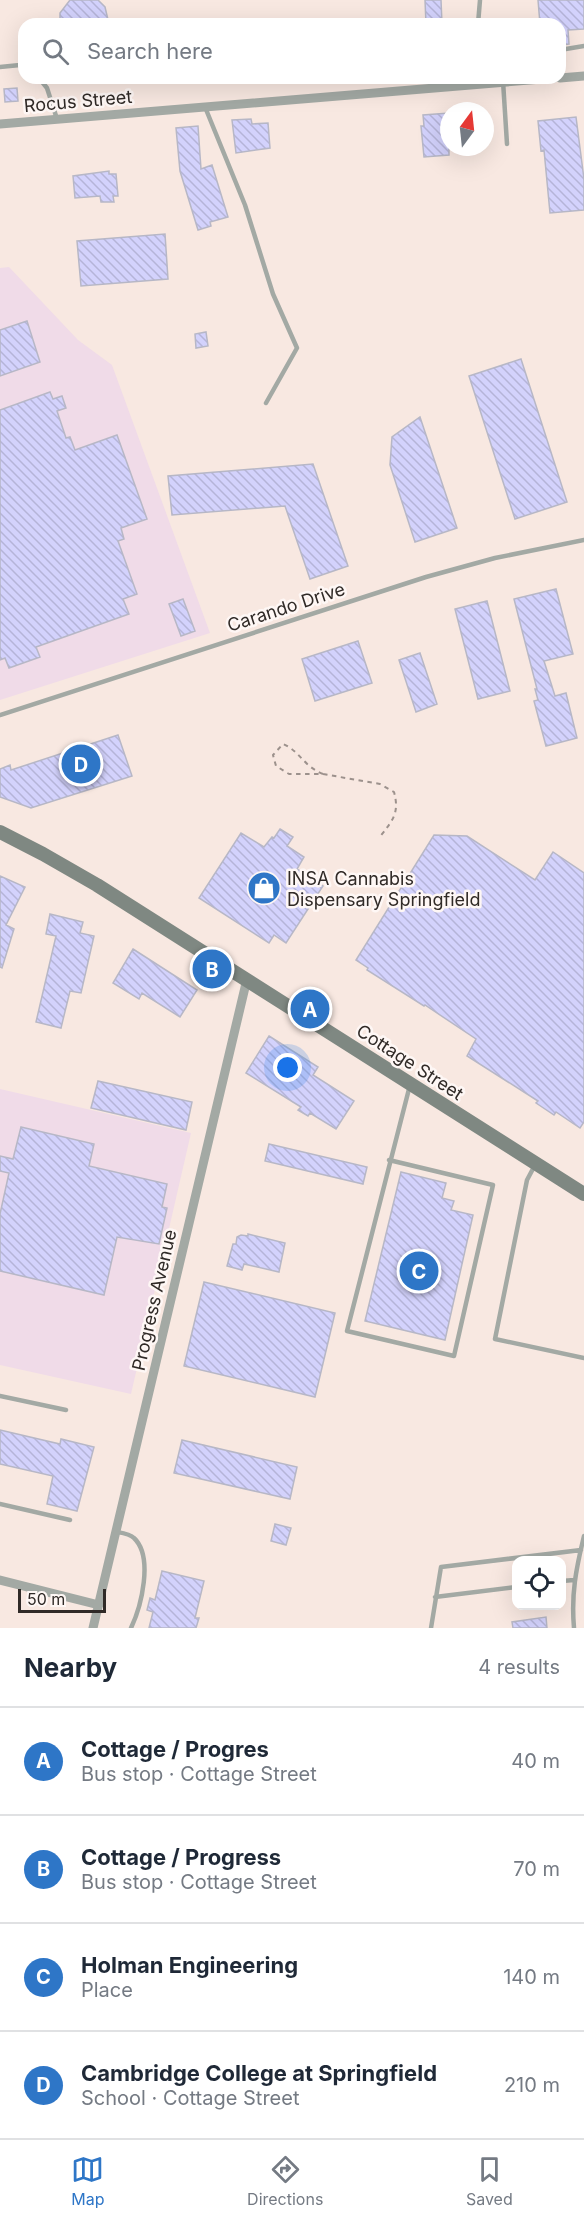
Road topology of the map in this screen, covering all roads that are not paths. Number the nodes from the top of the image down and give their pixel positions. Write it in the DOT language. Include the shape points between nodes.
graph roads {
  1 [pos="480,0"];
  2 [pos="478,18"];
  3 [pos="584,46"];
  4 [pos="566,49"];
  5 [pos="18,65"];
  6 [pos="0,67"];
  7 [pos="566,78"];
  8 [pos="584,79"];
  9 [pos="44,84"];
  10 [pos="442,84"];
  11 [pos="503,84"];
  12 [pos="205,106"];
  13 [pos="57,119"];
  14 [pos="0,124"];
  15 [pos="507,144"];
  16 [pos="266,404"];
  17 [pos="584,540"];
  18 [pos="0,715"];
  19 [pos="0,832"];
  20 [pos="247,979"];
  21 [pos="410,1085"];
  22 [pos="389,1160"];
  23 [pos="536,1164"];
  24 [pos="584,1194"];
  25 [pos="584,1358"];
  26 [pos="0,1396"];
  27 [pos="66,1410"];
  28 [pos="0,1504"];
  29 [pos="70,1520"];
  30 [pos="117,1532"];
  31 [pos="584,1536"];
  32 [pos="581,1550"];
  33 [pos="0,1580"];
  34 [pos="574,1580"];
  35 [pos="566,1581"];
  36 [pos="512,1587"];
  37 [pos="435,1597"];
  38 [pos="99,1605"];
  39 [pos="93,1628"];
  40 [pos="131,1628"];
  41 [pos="431,1628"];
  42 [pos="574,1628"];
  1 -- 2 [label="lane"];
  3 -- 4 [label="lane"];
  5 -- 6 [label="lane"];
  7 -- 8 [label="street"];
  9 -- 13 [label="lane"];
  10 -- 12 [label="street, Rocus Street"];
  11 -- 15 [label="lane"];
  12 -- 13 [label="street, Rocus Street"];
  12 -- 16 [label="lane" via="245,205 273,294 297,348"];
  13 -- 14 [label="street, Rocus Street"];
  17 -- 18 [label="lane, Carando Drive" via="426,577"];
  19 -- 20 [label="main road, Cottage Street" via="98,885"];
  20 -- 21 [label="main road, Cottage Street"];
  20 -- 30 [label="street, Progress Avenue"];
  21 -- 22 [label="lane"];
  21 -- 23 [label="main road, Cottage Street"];
  22 -- 22 [label="lane" via="347,1330 454,1356 493,1185"];
  23 -- 24 [label="main road, Cottage Street"];
  23 -- 25 [label="lane" via="527,1180 495,1339"];
  26 -- 27 [label="lane"];
  28 -- 29 [label="lane"];
  30 -- 38 [label="street, Progress Avenue"];
  30 -- 40 [label="lane" via="136,1539 145,1566 142,1593"];
  31 -- 32 [label="lane"];
  32 -- 34 [label="lane"];
  32 -- 37 [label="lane" via="441,1567"];
  33 -- 38 [label="street"];
  34 -- 35 [label="lane"];
  34 -- 42 [label="lane"];
  36 -- 37 [label="lane"];
  37 -- 41 [label="lane"];
  38 -- 39 [label="street, Progress Avenue"];
}
